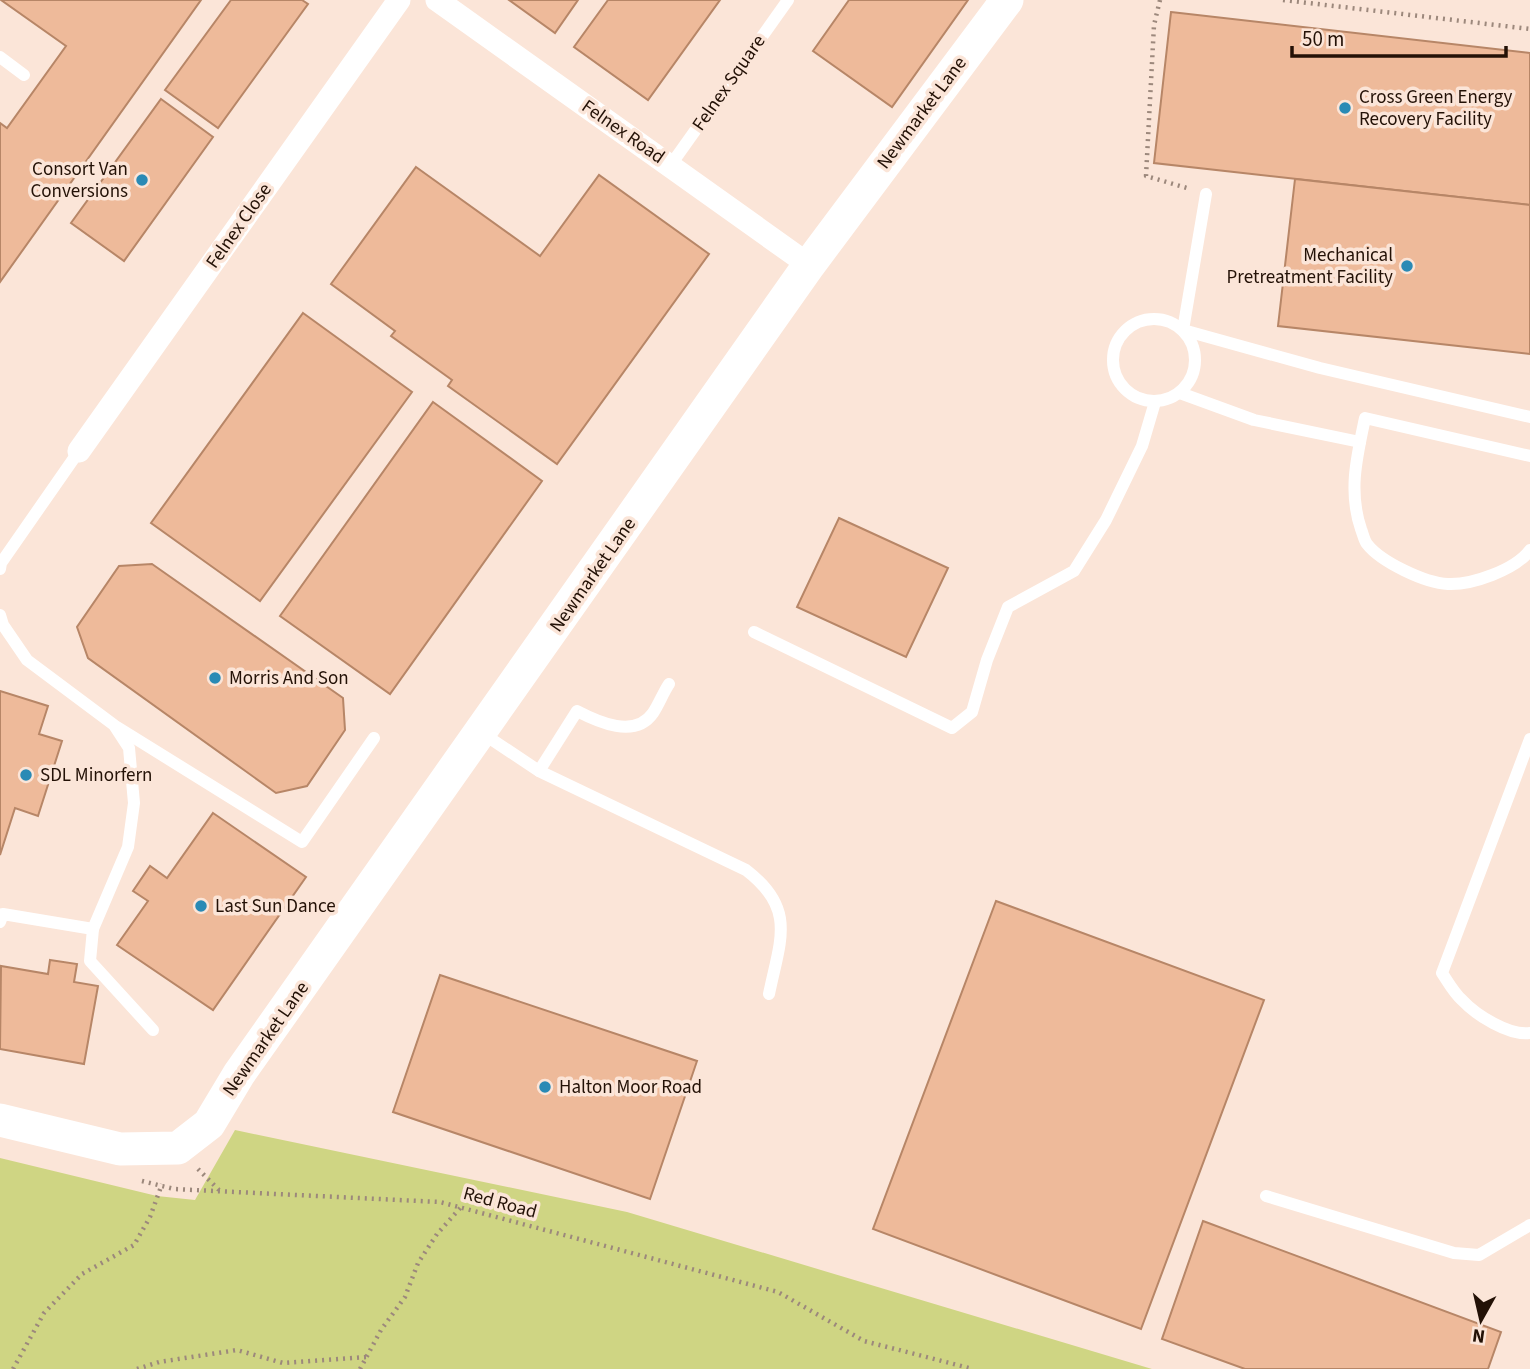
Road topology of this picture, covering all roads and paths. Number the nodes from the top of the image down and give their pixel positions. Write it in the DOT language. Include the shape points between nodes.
graph roads {
  1 [pos="399,0"];
  2 [pos="437,0"];
  3 [pos="788,0"];
  4 [pos="1007,0"];
  5 [pos="1160,0"];
  6 [pos="1283,0"];
  7 [pos="1530,29"];
  8 [pos="0,57"];
  9 [pos="24,75"];
  10 [pos="670,166"];
  11 [pos="1206,194"];
  12 [pos="809,265"];
  13 [pos="1182,330"];
  14 [pos="1180,393"];
  15 [pos="1155,402"];
  16 [pos="1530,417"];
  17 [pos="1360,442"];
  18 [pos="79,451"];
  19 [pos="1530,456"];
  20 [pos="1530,550"];
  21 [pos="0,569"];
  22 [pos="0,615"];
  23 [pos="754,632"];
  24 [pos="668,684"];
  25 [pos="114,725"];
  26 [pos="482,733"];
  27 [pos="374,738"];
  28 [pos="1530,739"];
  29 [pos="539,771"];
  30 [pos="0,922"];
  31 [pos="93,929"];
  32 [pos="769,994"];
  33 [pos="153,1030"];
  34 [pos="1530,1033"];
  35 [pos="0,1120"];
  36 [pos="178,1148"];
  37 [pos="135,1180"];
  38 [pos="161,1186"];
  39 [pos="1266,1196"];
  40 [pos="461,1207"];
  41 [pos="1530,1225"];
  42 [pos="366,1357"];
  43 [pos="13,1369"];
  44 [pos="137,1369"];
  45 [pos="360,1369"];
  46 [pos="973,1369"];
  1 -- 18 [label="street, Felnex Close"];
  2 -- 10 [label="street, Felnex Road"];
  3 -- 10 [label="lane, Felnex Square"];
  4 -- 12 [label="street, Newmarket Lane"];
  5 -- 11 [label="path" via="1154,25 1146,176"];
  6 -- 7 [label="path"];
  8 -- 9 [label="lane"];
  10 -- 12 [label="street, Felnex Road"];
  11 -- 13 [label="lane"];
  12 -- 26 [label="street, Newmarket Lane"];
  13 -- 14 [label="lane" via="1196,355 1192,376"];
  13 -- 15 [label="lane" via="1171,322 1145,320 1122,334 1116,345 1113,358 1120,384 1129,393"];
  13 -- 16 [label="lane"];
  14 -- 15 [label="lane"];
  14 -- 17 [label="lane" via="1254,420"];
  15 -- 23 [label="lane" via="1142,446 1106,520 1074,571 1008,607 972,712 952,728"];
  17 -- 19 [label="lane" via="1365,418"];
  17 -- 20 [label="lane" via="1354,467 1355,511 1367,544 1403,571 1448,584 1494,576"];
  18 -- 21 [label="lane"];
  22 -- 25 [label="lane" via="27,660"];
  24 -- 29 [label="lane" via="652,716 636,726 607,724 577,711"];
  25 -- 27 [label="lane" via="302,842"];
  25 -- 31 [label="lane" via="129,748 134,803 128,848"];
  26 -- 29 [label="lane"];
  26 -- 36 [label="street, Newmarket Lane" via="239,1074 209,1124"];
  28 -- 34 [label="lane" via="1443,973 1461,1000 1493,1024"];
  29 -- 32 [label="lane" via="756,878 780,912 783,928"];
  30 -- 31 [label="lane" via="4,914"];
  31 -- 33 [label="lane" via="90,961"];
  35 -- 36 [label="street" via="120,1149"];
  36 -- 38 [label="path"];
  37 -- 38 [label="path, Red Road"];
  38 -- 40 [label="path, Red Road" via="440,1202"];
  38 -- 43 [label="path" via="134,1245 82,1274 44,1313"];
  39 -- 41 [label="lane" via="1454,1253 1479,1255"];
  40 -- 42 [label="path" via="418,1263 405,1297"];
  40 -- 46 [label="path, Red Road" via="778,1293 864,1341"];
  42 -- 44 [label="path" via="283,1363 237,1350"];
  42 -- 45 [label="path"];
}
